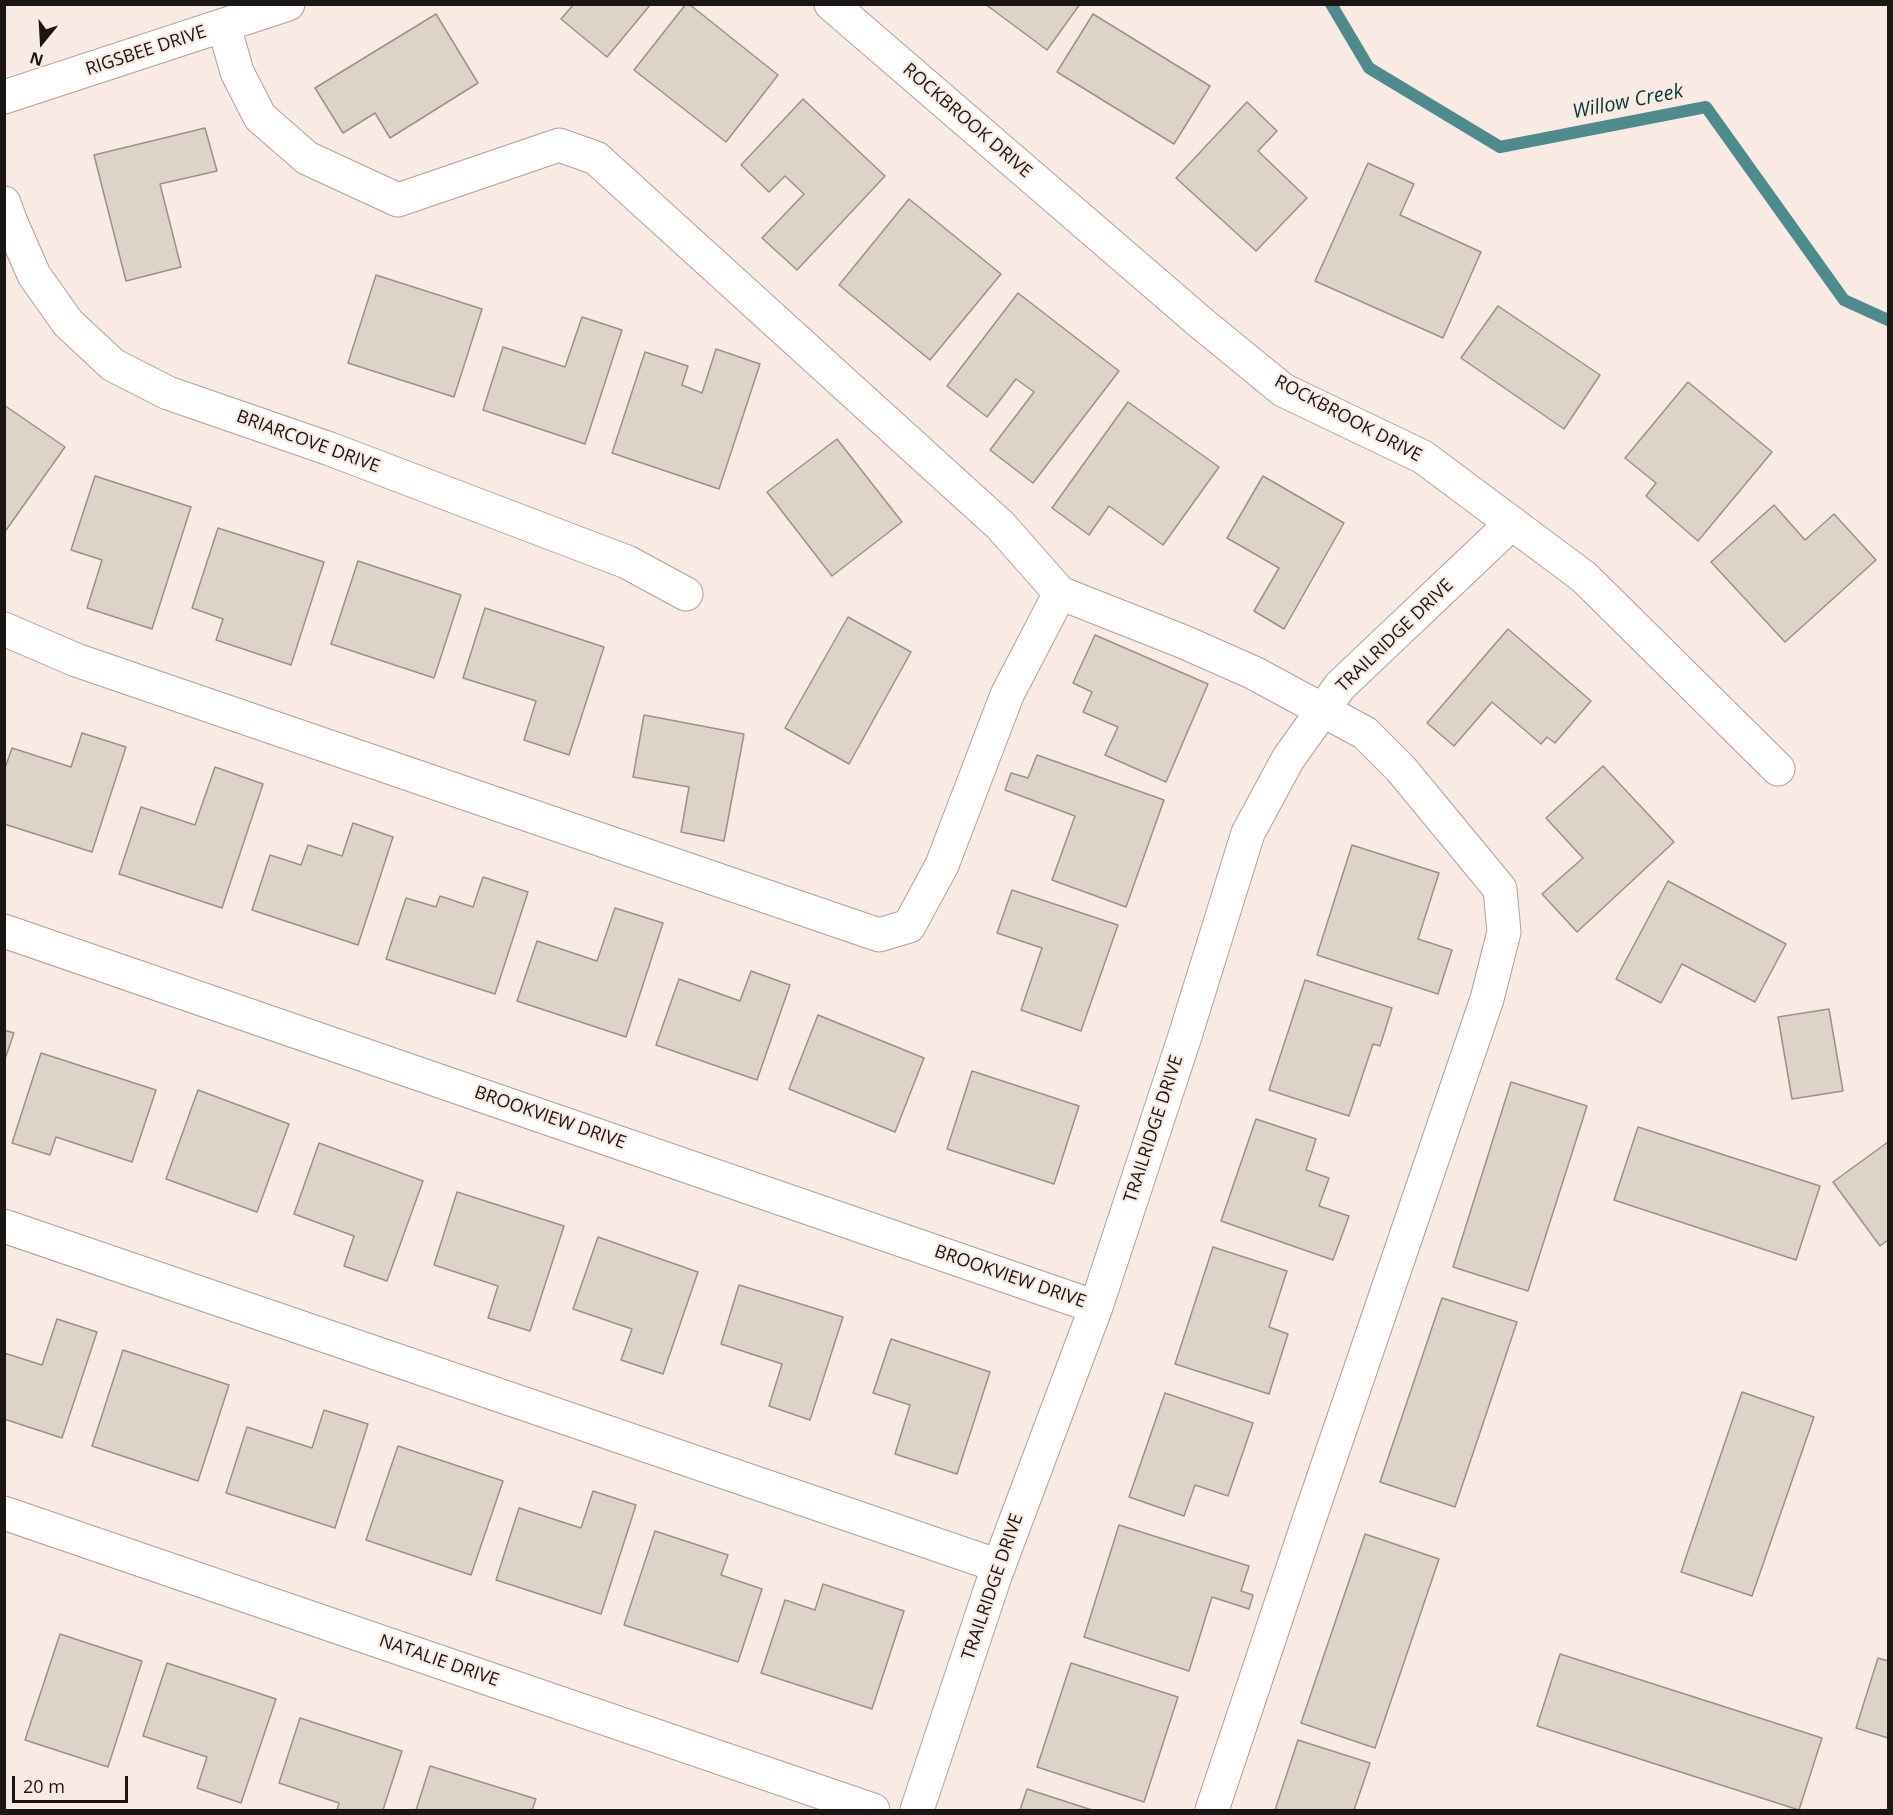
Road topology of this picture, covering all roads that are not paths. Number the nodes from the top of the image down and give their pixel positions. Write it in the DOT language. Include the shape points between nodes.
graph roads {
  1 [pos="288,4"];
  2 [pos="831,4"];
  3 [pos="224,26"];
  4 [pos="4,97"];
  5 [pos="4,203"];
  6 [pos="1512,523"];
  7 [pos="1060,592"];
  8 [pos="686,594"];
  9 [pos="4,629"];
  10 [pos="1324,709"];
  11 [pos="1778,769"];
  12 [pos="4,931"];
  13 [pos="4,1226"];
  14 [pos="1096,1307"];
  15 [pos="4,1513"];
  16 [pos="999,1566"];
  17 [pos="873,1810"];
  18 [pos="917,1810"];
  19 [pos="1212,1810"];
  1 -- 3 [label="street, RIGSBEE DRIVE"];
  2 -- 6 [label="street, ROCKBROOK DRIVE" via="1284,390 1423,457"];
  3 -- 4 [label="street, RIGSBEE DRIVE"];
  3 -- 7 [label="street" via="237,72 260,117 306,158 398,200 559,145 596,158 1001,526"];
  5 -- 8 [label="street, BRIARCOVE DRIVE" via="34,275 68,323 113,365 168,393 330,449 627,562"];
  6 -- 10 [label="street, TRAILRIDGE DRIVE" via="1340,686"];
  6 -- 11 [label="street, ROCKBROOK DRIVE" via="1584,577"];
  7 -- 9 [label="street" via="1007,695 942,865 909,926 879,935 76,660"];
  7 -- 10 [label="street" via="1254,673"];
  10 -- 14 [label="street, TRAILRIDGE DRIVE" via="1288,759 1248,833"];
  10 -- 19 [label="street" via="1365,733 1401,769 1500,889 1504,932 1487,999"];
  12 -- 14 [label="street, BROOKVIEW DRIVE"];
  13 -- 16 [label="street"];
  14 -- 16 [label="street, TRAILRIDGE DRIVE"];
  15 -- 17 [label="street, NATALIE DRIVE"];
  16 -- 18 [label="street, TRAILRIDGE DRIVE"];
}
